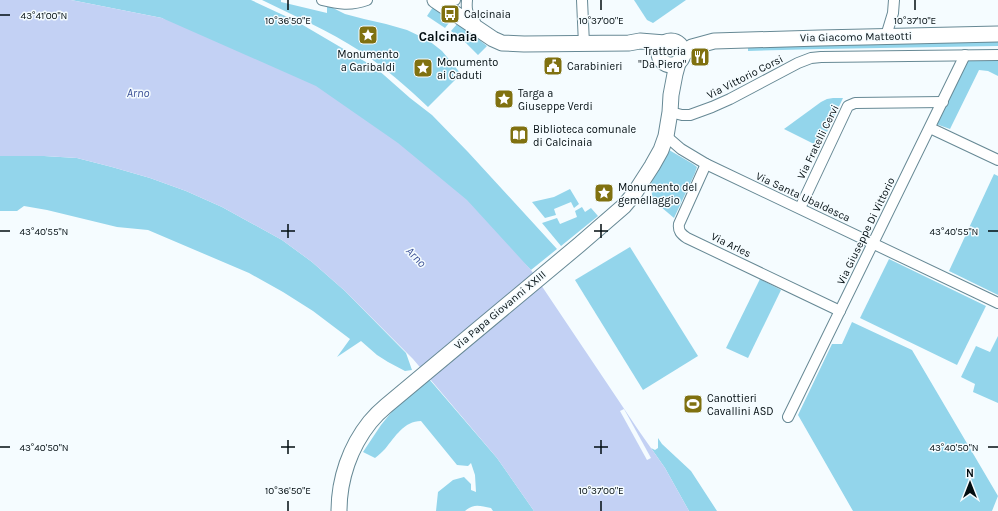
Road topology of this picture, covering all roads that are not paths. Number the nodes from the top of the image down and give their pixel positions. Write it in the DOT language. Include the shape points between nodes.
graph roads {
  1 [pos="367,0"];
  2 [pos="436,0"];
  3 [pos="455,0"];
  4 [pos="467,0"];
  5 [pos="582,0"];
  6 [pos="904,0"];
  7 [pos="328,1"];
  8 [pos="894,4"];
  9 [pos="998,34"];
  10 [pos="487,35"];
  11 [pos="886,36"];
  12 [pos="584,44"];
  13 [pos="671,53"];
  14 [pos="998,55"];
  15 [pos="966,56"];
  16 [pos="943,102"];
  17 [pos="670,112"];
  18 [pos="930,128"];
  19 [pos="666,136"];
  20 [pos="998,160"];
  21 [pos="706,164"];
  22 [pos="800,208"];
  23 [pos="874,244"];
  24 [pos="998,303"];
  25 [pos="840,311"];
  26 [pos="788,417"];
  27 [pos="339,511"];
  1 -- 7 [label="street" via="357,4"];
  2 -- 3 [label="street"];
  2 -- 10 [label="main road"];
  4 -- 10 [label="street" via="469,16"];
  5 -- 12 [label="street"];
  6 -- 8 [label="street"];
  8 -- 11 [label="street"];
  9 -- 11 [label="main road, Via Giacomo Matteotti"];
  10 -- 12 [label="main road" via="502,43"];
  11 -- 13 [label="main road, Via Giacomo Matteotti" via="704,40"];
  12 -- 13 [label="main road" via="630,43"];
  13 -- 17 [label="main road, Via Papa Giovanni XXIII"];
  14 -- 15 [label="street, Via Vittorio Corsi"];
  15 -- 16 [label="street, Via Giuseppe Di Vittorio"];
  15 -- 17 [label="street, Via Vittorio Corsi" via="810,58 712,107 690,115"];
  16 -- 18 [label="street, Via Giuseppe Di Vittorio"];
  16 -- 22 [label="street, Via Fratelli Cervi" via="855,103 848,106"];
  17 -- 19 [label="main road, Via Papa Giovanni XXIII"];
  18 -- 20 [label="street"];
  18 -- 23 [label="street, Via Giuseppe Di Vittorio"];
  19 -- 21 [label="street, Via Santa Ubaldesca" via="681,149"];
  19 -- 27 [label="main road, Via Papa Giovanni XXIII" via="652,166 634,194 621,208 370,422 351,455 343,477"];
  21 -- 22 [label="street, Via Santa Ubaldesca"];
  21 -- 25 [label="street, Via Arles" via="679,224 680,232 687,238"];
  22 -- 23 [label="street, Via Santa Ubaldesca"];
  23 -- 24 [label="street, Via Santa Ubaldesca"];
  23 -- 25 [label="street, Via Giuseppe Di Vittorio"];
  25 -- 26 [label="street, Via Giuseppe Di Vittorio"];
}
